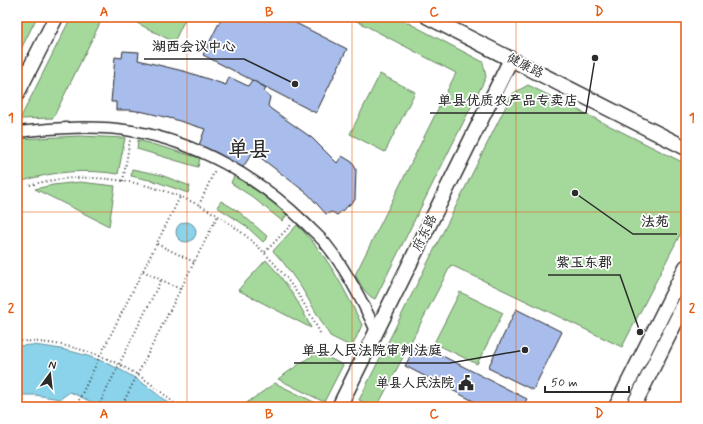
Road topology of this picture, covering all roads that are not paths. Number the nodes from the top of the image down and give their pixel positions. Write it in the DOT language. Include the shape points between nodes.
graph roads {
  1 [pos="56,17"];
  2 [pos="428,17"];
  3 [pos="511,59"];
  4 [pos="17,94"];
  5 [pos="17,132"];
  6 [pos="686,148"];
  7 [pos="686,267"];
  8 [pos="686,301"];
  9 [pos="376,331"];
  10 [pos="339,407"];
  11 [pos="616,407"];
  12 [pos="633,407"];
  1 -- 4 [label="street"];
  2 -- 3 [label="street, 健康路"];
  3 -- 6 [label="street, 健康路"];
  3 -- 9 [label="street, 府东路"];
  5 -- 9 [label="street" via="102,128 132,131 191,148 251,179 278,198 324,242 343,269"];
  7 -- 11 [label="street"];
  8 -- 12 [label="street"];
  9 -- 10 [label="street, 府东路"];
}
